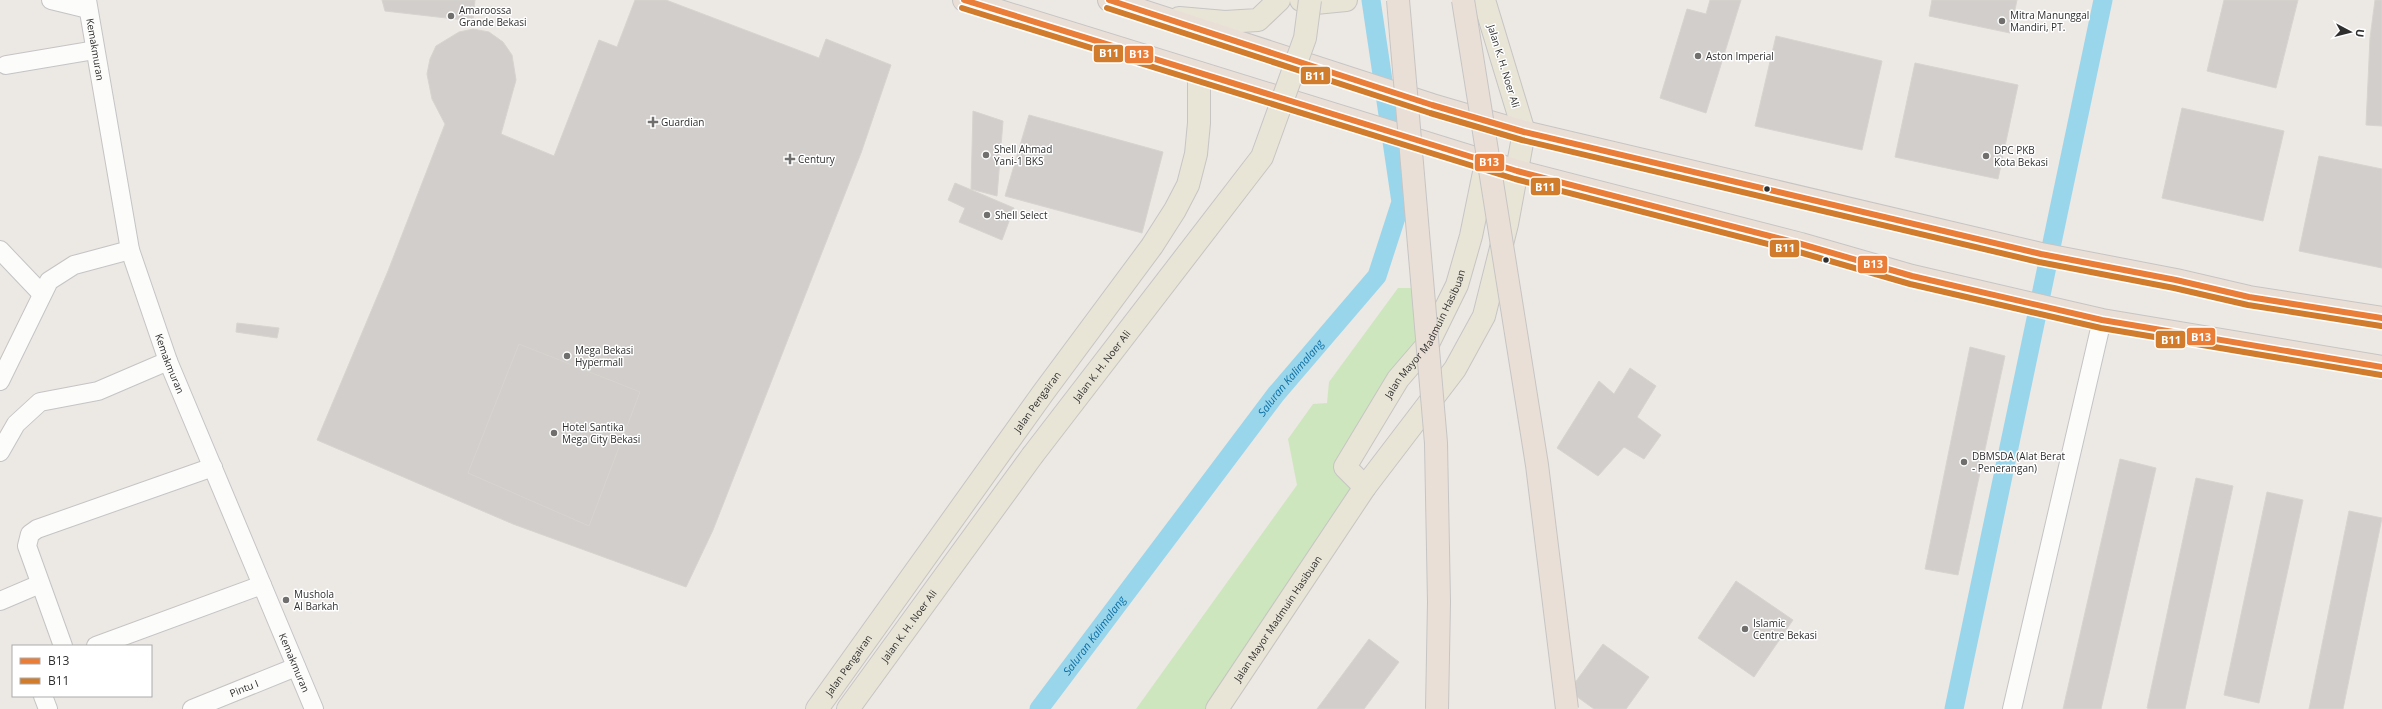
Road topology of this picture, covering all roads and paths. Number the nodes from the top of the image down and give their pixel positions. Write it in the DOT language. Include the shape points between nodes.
graph roads {
  1 [pos="51,0"];
  2 [pos="964,0"];
  3 [pos="1108,0"];
  4 [pos="1279,0"];
  5 [pos="1301,0"];
  6 [pos="1398,0"];
  7 [pos="1463,0"];
  8 [pos="1484,0"];
  9 [pos="1328,1"];
  10 [pos="88,4"];
  11 [pos="1155,15"];
  12 [pos="95,50"];
  13 [pos="6,66"];
  14 [pos="1199,73"];
  15 [pos="1488,122"];
  16 [pos="1524,132"];
  17 [pos="1486,162"];
  18 [pos="1517,171"];
  19 [pos="0,250"];
  20 [pos="130,250"];
  21 [pos="42,293"];
  22 [pos="2382,318"];
  23 [pos="2102,320"];
  24 [pos="1428,344"];
  25 [pos="168,361"];
  26 [pos="2382,367"];
  27 [pos="0,381"];
  28 [pos="0,452"];
  29 [pos="213,467"];
  30 [pos="1365,487"];
  31 [pos="40,584"];
  32 [pos="262,585"];
  33 [pos="0,601"];
  34 [pos="63,645"];
  35 [pos="99,645"];
  36 [pos="296,667"];
  37 [pos="43,697"];
  38 [pos="48,709"];
  39 [pos="192,709"];
  40 [pos="314,709"];
  41 [pos="817,709"];
  42 [pos="848,709"];
  43 [pos="1217,709"];
  44 [pos="1437,709"];
  45 [pos="1567,709"];
  46 [pos="2012,709"];
  1 -- 10 [label="street"];
  2 -- 14 [label="highway"];
  3 -- 11 [label="highway"];
  4 -- 11 [label="main road" via="1258,20 1225,22"];
  5 -- 9 [label="main road" via="1315,3"];
  6 -- 24 [label="highway, bridge"];
  7 -- 45 [label="highway, bridge" via="1537,465"];
  8 -- 16 [label="main road, Jalan K. H. Noer Ali"];
  9 -- 42 [label="main road, Jalan K. H. Noer Ali, bridge" via="1304,38 1262,157 1032,456"];
  10 -- 12 [label="street, Kemakmuran"];
  11 -- 15 [label="highway"];
  12 -- 13 [label="street"];
  12 -- 20 [label="street, Kemakmuran"];
  14 -- 17 [label="highway"];
  14 -- 41 [label="main road, Jalan Pengairan" via="1196,154 1188,185 1175,210 1152,246 1043,393"];
  15 -- 16 [label="highway"];
  15 -- 17 [label="main road, Jalan Mayor Madmuin Hasibuan"];
  16 -- 18 [label="main road, Jalan Mayor Madmuin Hasibuan"];
  16 -- 22 [label="highway" via="2041,254 2249,297"];
  17 -- 18 [label="highway"];
  17 -- 24 [label="main road, Jalan Mayor Madmuin Hasibuan" via="1471,236 1457,285"];
  18 -- 23 [label="highway" via="1801,244 1912,276"];
  18 -- 30 [label="main road, Jalan Mayor Madmuin Hasibuan" via="1507,224 1484,316 1455,369"];
  19 -- 21 [label="street"];
  20 -- 21 [label="street" via="74,265 50,281"];
  20 -- 25 [label="street, Kemakmuran"];
  21 -- 27 [label="street"];
  23 -- 26 [label="highway"];
  23 -- 46 [label="street"];
  24 -- 30 [label="main road, Jalan Mayor Madmuin Hasibuan" via="1398,379 1345,467"];
  24 -- 44 [label="highway, bridge" via="1436,451 1439,602"];
  25 -- 28 [label="street" via="98,391 40,402 16,424"];
  25 -- 29 [label="street, Kemakmuran"];
  29 -- 31 [label="street" via="33,531 27,540 27,546"];
  29 -- 32 [label="street, Kemakmuran"];
  30 -- 43 [label="main road, Jalan Mayor Madmuin Hasibuan"];
  31 -- 33 [label="street"];
  31 -- 34 [label="street"];
  32 -- 35 [label="street"];
  32 -- 36 [label="street, Kemakmuran"];
  36 -- 39 [label="street, Pintu I"];
  36 -- 40 [label="street, Kemakmuran"];
  37 -- 38 [label="street"];
}
